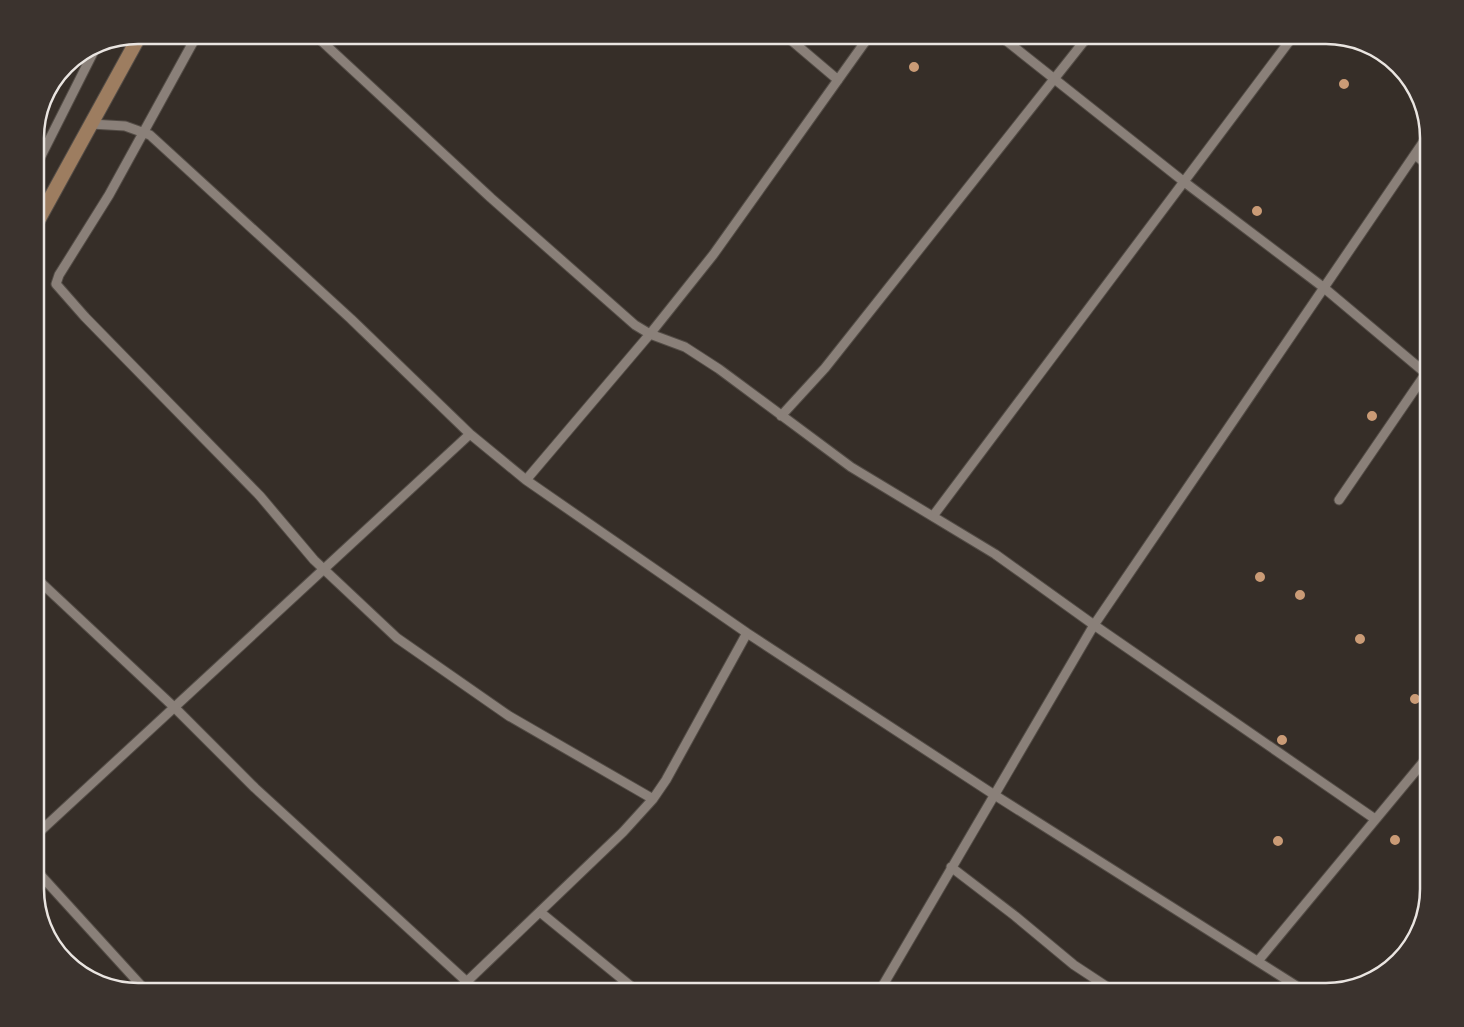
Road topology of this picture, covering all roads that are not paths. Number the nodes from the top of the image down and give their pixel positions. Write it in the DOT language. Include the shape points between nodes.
graph roads {
  1 [pos="135,44"];
  2 [pos="192,44"];
  3 [pos="325,44"];
  4 [pos="796,44"];
  5 [pos="864,44"];
  6 [pos="1010,44"];
  7 [pos="1082,44"];
  8 [pos="1287,44"];
  9 [pos="92,56"];
  10 [pos="1055,79"];
  11 [pos="838,80"];
  12 [pos="91,124"];
  13 [pos="143,131"];
  14 [pos="1420,147"];
  15 [pos="44,150"];
  16 [pos="1415,155"];
  17 [pos="1420,159"];
  18 [pos="1183,182"];
  19 [pos="44,210"];
  20 [pos="1323,287"];
  21 [pos="650,334"];
  22 [pos="1420,368"];
  23 [pos="1420,384"];
  24 [pos="781,416"];
  25 [pos="470,434"];
  26 [pos="526,480"];
  27 [pos="1339,500"];
  28 [pos="933,516"];
  29 [pos="325,570"];
  30 [pos="44,585"];
  31 [pos="1094,625"];
  32 [pos="747,633"];
  33 [pos="175,708"];
  34 [pos="1420,765"];
  35 [pos="993,794"];
  36 [pos="652,799"];
  37 [pos="1375,819"];
  38 [pos="44,828"];
  39 [pos="951,867"];
  40 [pos="44,879"];
  41 [pos="540,912"];
  42 [pos="1258,961"];
  43 [pos="467,981"];
  44 [pos="139,983"];
  45 [pos="627,983"];
  46 [pos="884,983"];
  47 [pos="1101,983"];
  48 [pos="1292,983"];
  1 -- 12 [label="street"];
  2 -- 13 [label="street"];
  3 -- 21 [label="street" via="499,204 635,325"];
  4 -- 11 [label="street"];
  5 -- 11 [label="street"];
  6 -- 10 [label="street"];
  7 -- 10 [label="street"];
  8 -- 18 [label="street"];
  9 -- 15 [label="street"];
  10 -- 18 [label="street"];
  10 -- 24 [label="street" via="825,368"];
  11 -- 21 [label="street" via="713,255"];
  12 -- 13 [label="street" via="125,126"];
  12 -- 19 [label="street"];
  13 -- 25 [label="street" via="351,319"];
  13 -- 29 [label="street" via="109,196 56,284 260,496 304,550"];
  14 -- 16 [label="street"];
  16 -- 17 [label="street"];
  16 -- 20 [label="street"];
  18 -- 20 [label="street"];
  18 -- 28 [label="street"];
  20 -- 22 [label="street"];
  20 -- 31 [label="street"];
  21 -- 24 [label="street" via="669,339 699,356"];
  21 -- 26 [label="street"];
  23 -- 27 [label="street"];
  24 -- 28 [label="street" via="851,467"];
  25 -- 26 [label="street"];
  25 -- 29 [label="street"];
  26 -- 32 [label="street"];
  28 -- 31 [label="street" via="995,554"];
  29 -- 33 [label="street"];
  29 -- 36 [label="street" via="424,659 509,716"];
  30 -- 33 [label="street"];
  31 -- 35 [label="street"];
  31 -- 37 [label="street"];
  32 -- 35 [label="street"];
  32 -- 36 [label="street" via="666,780"];
  33 -- 38 [label="street"];
  33 -- 43 [label="street" via="255,788"];
  34 -- 37 [label="street"];
  35 -- 39 [label="street"];
  35 -- 42 [label="street"];
  36 -- 41 [label="street" via="623,832"];
  37 -- 42 [label="street"];
  39 -- 46 [label="street"];
  39 -- 47 [label="street" via="1074,966"];
  40 -- 44 [label="street"];
  41 -- 43 [label="street"];
  41 -- 45 [label="street"];
  42 -- 48 [label="street"];
}
